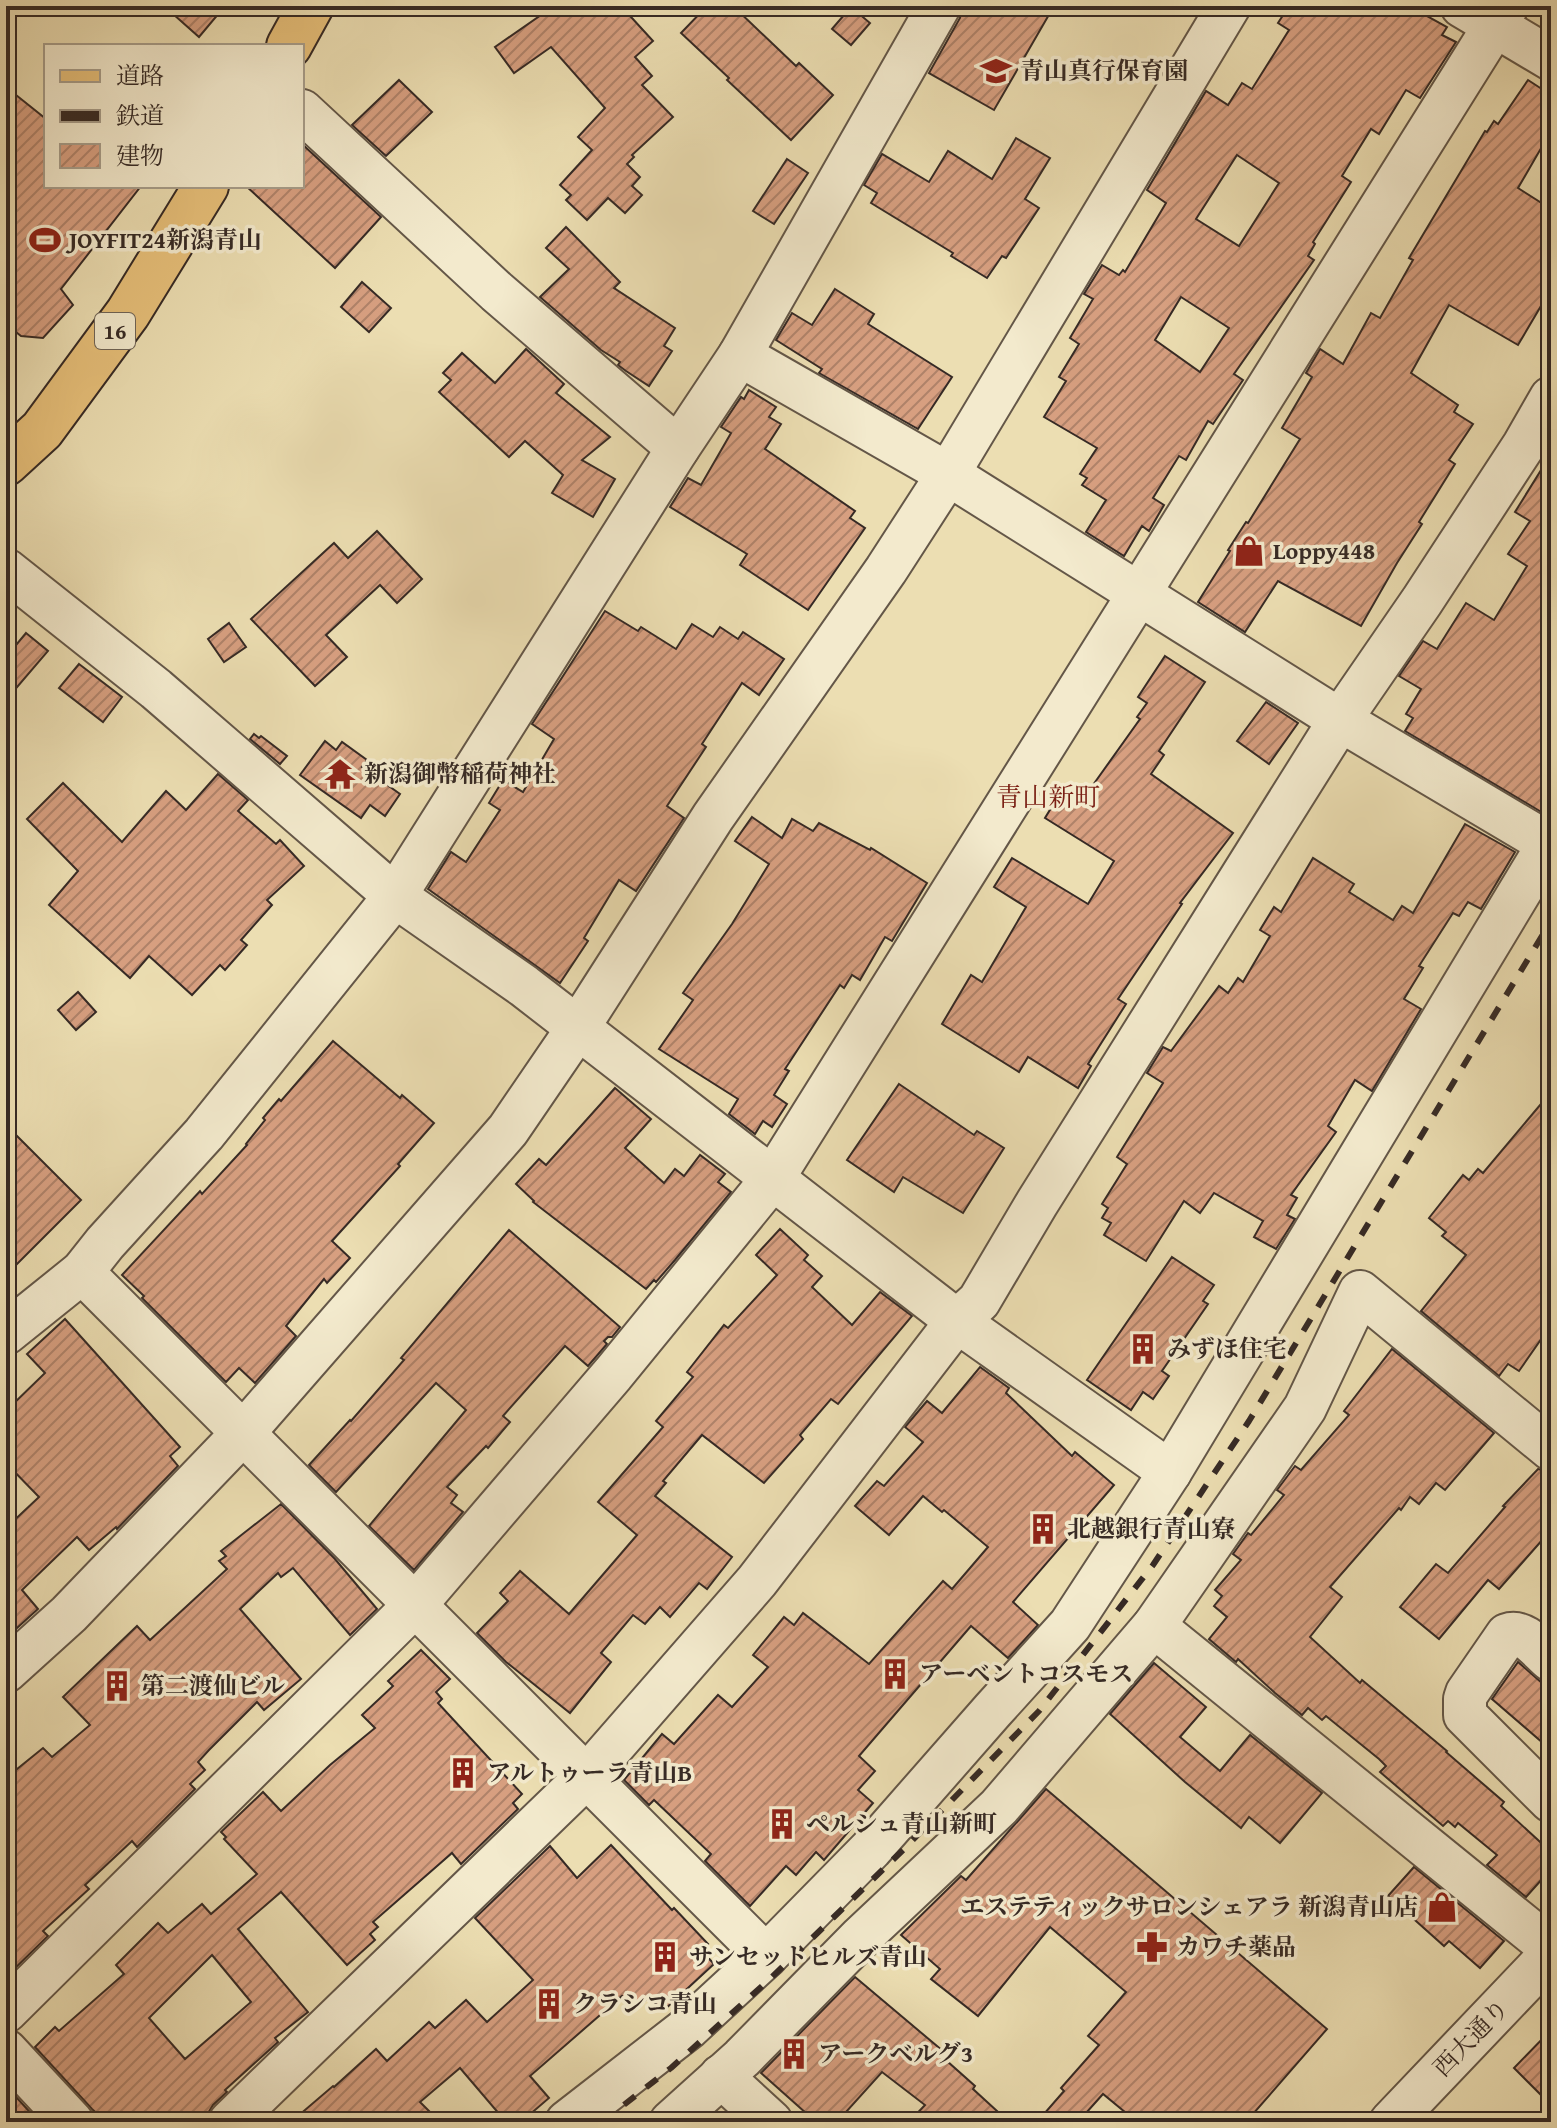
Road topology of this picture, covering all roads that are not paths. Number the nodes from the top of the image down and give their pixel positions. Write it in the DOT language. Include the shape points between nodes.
graph roads {
  1 [pos="311,6"];
  2 [pos="939,6"];
  3 [pos="1229,6"];
  4 [pos="1488,12"];
  5 [pos="290,44"];
  6 [pos="1551,59"];
  7 [pos="304,113"];
  8 [pos="205,188"];
  9 [pos="740,355"];
  10 [pos="1551,398"];
  11 [pos="678,448"];
  12 [pos="6,463"];
  13 [pos="948,474"];
  14 [pos="6,570"];
  15 [pos="1139,594"];
  16 [pos="1340,720"];
  17 [pos="1550,842"];
  18 [pos="395,896"];
  19 [pos="577,1029"];
  20 [pos="773,1178"];
  21 [pos="82,1272"];
  22 [pos="957,1321"];
  23 [pos="6,1333"];
  24 [pos="244,1432"];
  25 [pos="1551,1449"];
  26 [pos="1170,1472"];
  27 [pos="415,1605"];
  28 [pos="1154,1626"];
  29 [pos="1551,1660"];
  30 [pos="6,1671"];
  31 [pos="586,1777"];
  32 [pos="1551,1801"];
  33 [pos="1551,1951"];
  34 [pos="766,1956"];
  35 [pos="6,2011"];
  36 [pos="6,2051"];
  37 [pos="721,2076"];
  38 [pos="1397,2120"];
  39 [pos="72,2122"];
  40 [pos="230,2122"];
  41 [pos="567,2122"];
  42 [pos="671,2122"];
  43 [pos="771,2122"];
  1 -- 5 [label="main road"];
  2 -- 9 [label="street"];
  3 -- 13 [label="street"];
  4 -- 6 [label="street"];
  4 -- 15 [label="street"];
  7 -- 11 [label="street" via="497,292"];
  8 -- 12 [label="main road, 16" via="128,313 42,430"];
  9 -- 11 [label="street"];
  9 -- 13 [label="street"];
  10 -- 16 [label="street"];
  11 -- 18 [label="street"];
  13 -- 15 [label="street"];
  13 -- 19 [label="street" via="713,817"];
  14 -- 18 [label="street" via="156,689"];
  15 -- 16 [label="street"];
  15 -- 20 [label="street"];
  16 -- 17 [label="street"];
  16 -- 22 [label="street" via="979,1301"];
  17 -- 26 [label="street"];
  18 -- 19 [label="street"];
  18 -- 21 [label="street" via="204,1134"];
  19 -- 20 [label="street"];
  19 -- 24 [label="street" via="508,1130"];
  20 -- 22 [label="street"];
  20 -- 27 [label="street"];
  21 -- 23 [label="street"];
  21 -- 24 [label="street"];
  22 -- 26 [label="street"];
  22 -- 31 [label="street" via="757,1581"];
  24 -- 27 [label="street"];
  24 -- 30 [label="street" via="69,1614"];
  25 -- 28 [label="street" via="1360,1292 1305,1408"];
  26 -- 34 [label="street" via="1070,1625 871,1849"];
  27 -- 31 [label="street"];
  27 -- 35 [label="street"];
  28 -- 33 [label="street"];
  28 -- 37 [label="street" via="999,1807"];
  29 -- 32 [label="street" via="1522,1635 1507,1635 1464,1704 1465,1715"];
  31 -- 34 [label="street"];
  31 -- 40 [label="street"];
  33 -- 38 [label="street, 西大通り"];
  34 -- 41 [label="street" via="688,2028"];
  36 -- 39 [label="street"];
  37 -- 42 [label="street"];
  37 -- 43 [label="street"];
}
